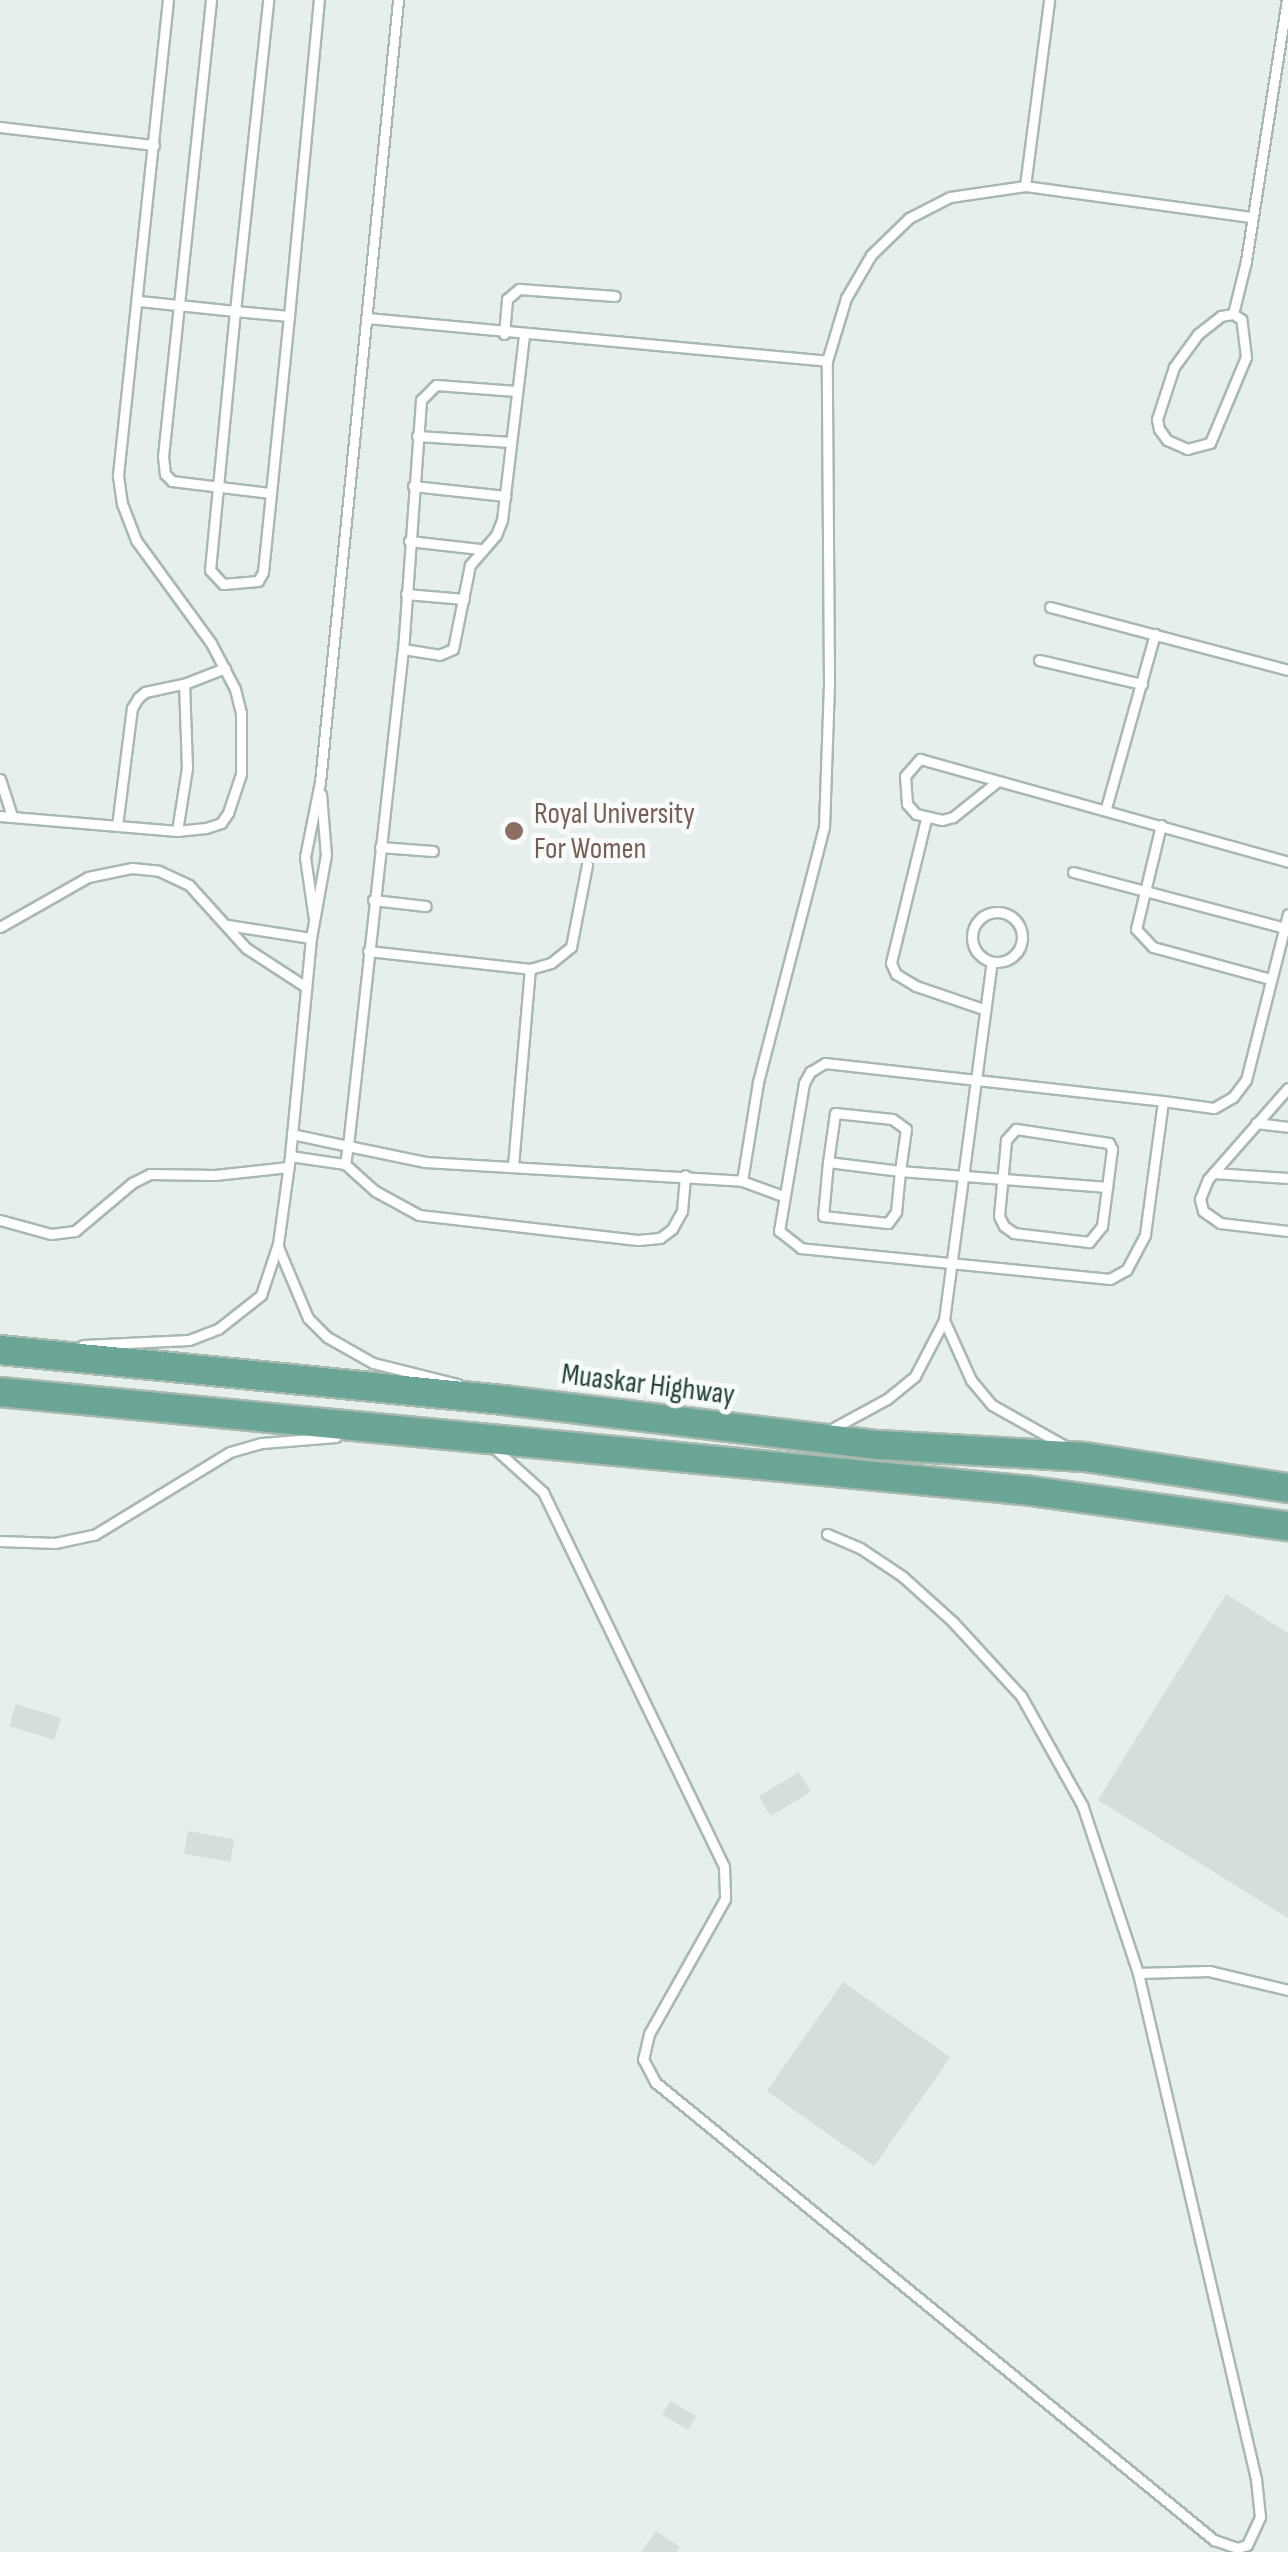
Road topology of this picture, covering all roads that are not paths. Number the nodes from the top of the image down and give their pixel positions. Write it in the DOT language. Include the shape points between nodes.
graph roads {
  1 [pos="168,0"];
  2 [pos="211,0"];
  3 [pos="268,0"];
  4 [pos="319,0"];
  5 [pos="398,0"];
  6 [pos="1286,0"];
  7 [pos="1049,1"];
  8 [pos="0,127"];
  9 [pos="154,145"];
  10 [pos="1026,186"];
  11 [pos="1252,217"];
  12 [pos="615,296"];
  13 [pos="139,302"];
  14 [pos="182,305"];
  15 [pos="235,311"];
  16 [pos="1233,314"];
  17 [pos="289,316"];
  18 [pos="367,318"];
  19 [pos="504,334"];
  20 [pos="524,336"];
  21 [pos="828,361"];
  22 [pos="516,391"];
  23 [pos="417,436"];
  24 [pos="511,442"];
  25 [pos="414,486"];
  26 [pos="217,487"];
  27 [pos="270,493"];
  28 [pos="505,496"];
  29 [pos="408,541"];
  30 [pos="480,549"];
  31 [pos="406,594"];
  32 [pos="464,600"];
  33 [pos="1050,606"];
  34 [pos="1155,634"];
  35 [pos="402,649"];
  36 [pos="1040,660"];
  37 [pos="225,668"];
  38 [pos="1288,670"];
  39 [pos="184,684"];
  40 [pos="1142,684"];
  41 [pos="0,778"];
  42 [pos="998,781"];
  43 [pos="320,782"];
  44 [pos="1106,808"];
  45 [pos="0,816"];
  46 [pos="12,817"];
  47 [pos="926,819"];
  48 [pos="1161,825"];
  49 [pos="117,826"];
  50 [pos="177,830"];
  51 [pos="380,847"];
  52 [pos="433,852"];
  53 [pos="1288,862"];
  54 [pos="587,865"];
  55 [pos="1073,872"];
  56 [pos="1144,891"];
  57 [pos="373,900"];
  58 [pos="426,906"];
  59 [pos="0,910"];
  60 [pos="1288,914"];
  61 [pos="314,919"];
  62 [pos="224,925"];
  63 [pos="2,927"];
  64 [pos="1285,928"];
  65 [pos="311,938"];
  66 [pos="368,951"];
  67 [pos="992,962"];
  68 [pos="530,969"];
  69 [pos="1270,979"];
  70 [pos="306,986"];
  71 [pos="983,1008"];
  72 [pos="976,1082"];
  73 [pos="1288,1088"];
  74 [pos="1163,1100"];
  75 [pos="1256,1123"];
  76 [pos="1288,1127"];
  77 [pos="292,1134"];
  78 [pos="348,1146"];
  79 [pos="290,1162"];
  80 [pos="828,1162"];
  81 [pos="345,1164"];
  82 [pos="512,1166"];
  83 [pos="900,1170"];
  84 [pos="1213,1173"];
  85 [pos="965,1174"];
  86 [pos="684,1175"];
  87 [pos="1288,1178"];
  88 [pos="1002,1179"];
  89 [pos="742,1180"];
  90 [pos="1107,1186"];
  91 [pos="783,1196"];
  92 [pos="0,1220"];
  93 [pos="1288,1231"];
  94 [pos="278,1244"];
  95 [pos="951,1261"];
  96 [pos="944,1320"];
  97 [pos="0,1348"];
  98 [pos="0,1392"];
  99 [pos="504,1400"];
  100 [pos="421,1432"];
  101 [pos="480,1438"];
  102 [pos="816,1438"];
  103 [pos="1085,1457"];
  104 [pos="1288,1488"];
  105 [pos="1282,1526"];
  106 [pos="826,1534"];
  107 [pos="0,1541"];
  108 [pos="1138,1973"];
  109 [pos="1288,1990"];
  110 [pos="1248,2548"];
  1 -- 9 [label="lane"];
  2 -- 14 [label="lane"];
  3 -- 15 [label="lane"];
  4 -- 17 [label="lane"];
  5 -- 18 [label="lane"];
  6 -- 11 [label="lane"];
  7 -- 10 [label="lane"];
  8 -- 9 [label="lane"];
  9 -- 13 [label="lane"];
  10 -- 11 [label="lane"];
  10 -- 21 [label="lane" via="950,198 909,218 871,255 854,284"];
  11 -- 16 [label="lane"];
  12 -- 19 [label="lane" via="520,289 507,299"];
  13 -- 14 [label="lane"];
  13 -- 37 [label="lane" via="120,426 122,504 136,540"];
  14 -- 15 [label="lane"];
  14 -- 26 [label="lane" via="165,474 172,481"];
  15 -- 17 [label="lane"];
  15 -- 26 [label="lane"];
  16 -- 16 [label="lane" via="1241,319 1246,357 1210,443 1187,449 1159,429 1174,367 1198,334"];
  17 -- 27 [label="lane"];
  18 -- 19 [label="lane"];
  18 -- 43 [label="lane"];
  19 -- 20 [label="lane"];
  20 -- 21 [label="lane"];
  20 -- 22 [label="lane"];
  21 -- 89 [label="lane" via="824,827 758,1082"];
  22 -- 23 [label="lane" via="436,385 421,400"];
  22 -- 24 [label="lane"];
  23 -- 24 [label="lane"];
  23 -- 25 [label="lane"];
  24 -- 28 [label="lane"];
  25 -- 28 [label="lane"];
  25 -- 29 [label="lane"];
  26 -- 27 [label="lane"];
  26 -- 27 [label="lane" via="210,570 223,584 258,581 263,572"];
  28 -- 30 [label="lane" via="496,536"];
  29 -- 30 [label="lane"];
  29 -- 31 [label="lane"];
  30 -- 32 [label="lane"];
  31 -- 32 [label="lane"];
  31 -- 35 [label="lane"];
  32 -- 35 [label="lane" via="453,649 438,655"];
  33 -- 34 [label="lane"];
  34 -- 38 [label="lane"];
  34 -- 40 [label="lane"];
  35 -- 51 [label="lane"];
  36 -- 40 [label="lane"];
  37 -- 39 [label="lane"];
  37 -- 50 [label="lane" via="242,731 234,801 220,822"];
  39 -- 49 [label="lane" via="144,692 132,708"];
  39 -- 50 [label="lane" via="188,768"];
  40 -- 44 [label="lane"];
  41 -- 46 [label="lane"];
  42 -- 44 [label="lane"];
  42 -- 47 [label="lane" via="954,816"];
  42 -- 47 [label="lane" via="920,758 905,776 907,804"];
  43 -- 61 [label="lane" via="326,855"];
  43 -- 61 [label="lane" via="305,858"];
  44 -- 48 [label="lane"];
  45 -- 46 [label="lane"];
  46 -- 49 [label="lane"];
  47 -- 71 [label="lane" via="892,963 896,974 916,986"];
  48 -- 53 [label="lane"];
  48 -- 56 [label="lane"];
  49 -- 50 [label="lane"];
  51 -- 52 [label="lane"];
  51 -- 57 [label="lane"];
  54 -- 68 [label="lane" via="571,947 551,964"];
  55 -- 56 [label="lane"];
  56 -- 64 [label="lane"];
  56 -- 69 [label="lane" via="1136,930 1144,940"];
  57 -- 58 [label="lane"];
  57 -- 66 [label="lane"];
  59 -- 63 [label="lane"];
  60 -- 64 [label="lane"];
  61 -- 65 [label="lane"];
  62 -- 63 [label="lane" via="189,885 132,868 88,877"];
  62 -- 65 [label="lane"];
  62 -- 70 [label="lane" via="246,948"];
  64 -- 69 [label="lane"];
  65 -- 70 [label="lane"];
  66 -- 68 [label="lane"];
  66 -- 78 [label="lane"];
  67 -- 67 [label="lane" via="1020,950 1023,934 1002,911 973,924 970,940"];
  67 -- 71 [label="lane"];
  68 -- 82 [label="lane"];
  69 -- 74 [label="lane" via="1246,1080 1233,1097 1214,1108"];
  70 -- 77 [label="lane"];
  71 -- 72 [label="lane"];
  72 -- 74 [label="lane"];
  72 -- 85 [label="lane"];
  72 -- 91 [label="lane" via="825,1063 804,1083"];
  73 -- 75 [label="lane"];
  74 -- 95 [label="lane" via="1146,1235 1126,1270 1110,1279"];
  75 -- 76 [label="lane"];
  75 -- 84 [label="lane"];
  77 -- 78 [label="lane"];
  77 -- 79 [label="lane"];
  78 -- 81 [label="lane"];
  78 -- 82 [label="lane" via="426,1162"];
  79 -- 81 [label="lane"];
  79 -- 92 [label="lane" via="215,1175 150,1174 75,1231 51,1234"];
  79 -- 94 [label="lane"];
  80 -- 83 [label="lane"];
  80 -- 83 [label="lane" via="832,1118 839,1112 900,1122 906,1129"];
  80 -- 83 [label="lane" via="823,1216 888,1224 896,1212"];
  81 -- 86 [label="lane" via="418,1215 638,1240 672,1229 682,1211"];
  82 -- 86 [label="lane"];
  83 -- 85 [label="lane"];
  84 -- 87 [label="lane"];
  84 -- 93 [label="lane" via="1200,1199 1203,1211 1220,1224"];
  85 -- 88 [label="lane"];
  85 -- 95 [label="lane"];
  86 -- 89 [label="lane"];
  88 -- 90 [label="lane"];
  88 -- 90 [label="lane" via="1006,1140 1016,1129 1102,1138 1112,1149"];
  88 -- 90 [label="lane" via="1004,1226 1014,1233 1088,1242 1102,1226"];
  89 -- 91 [label="lane"];
  91 -- 95 [label="lane" via="779,1230 801,1248"];
  94 -- 97 [label="lane" via="261,1295 218,1329 190,1340"];
  94 -- 99 [label="lane" via="308,1318 336,1344 373,1362"];
  95 -- 96 [label="lane"];
  96 -- 102 [label="lane" via="915,1376"];
  96 -- 103 [label="lane" via="971,1380 992,1405"];
  97 -- 99 [label="main road, Muaskar Highway"];
  98 -- 100 [label="main road"];
  99 -- 102 [label="main road, Muaskar Highway"];
  100 -- 101 [label="main road"];
  100 -- 107 [label="lane" via="246,1446 94,1535"];
  101 -- 105 [label="main road" via="1031,1491"];
  101 -- 110 [label="lane" via="543,1492 724,1866 725,1899 649,2034 642,2059 655,2082 1214,2540"];
  102 -- 103 [label="main road, Muaskar Highway"];
  103 -- 104 [label="main road, Muaskar Highway"];
  106 -- 108 [label="lane" via="902,1576 1020,1696 1082,1805"];
  108 -- 109 [label="lane" via="1209,1971"];
  108 -- 110 [label="lane" via="1256,2479 1260,2517"];
}
